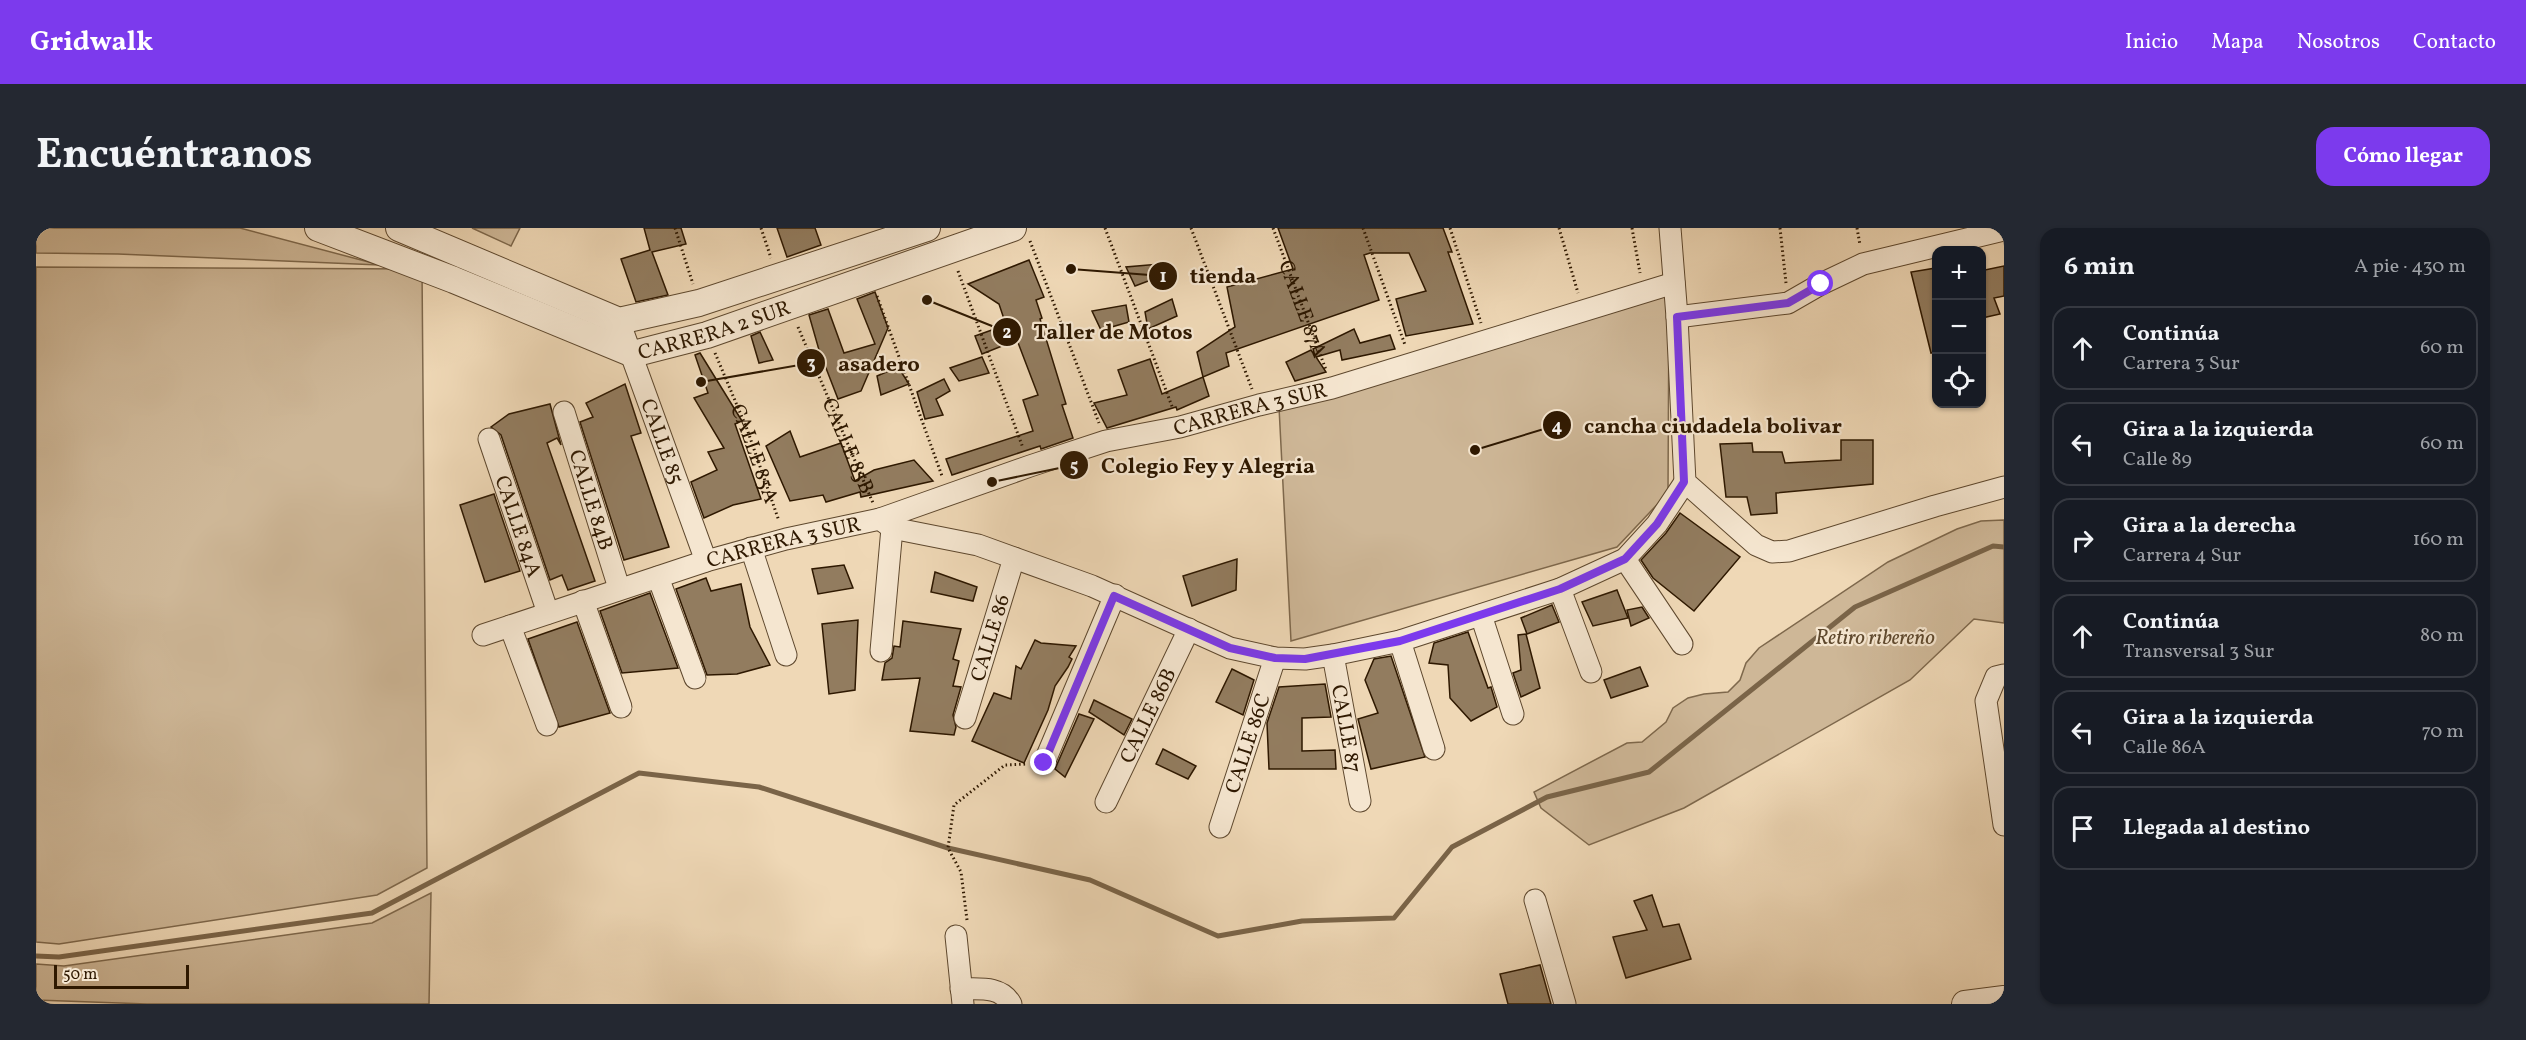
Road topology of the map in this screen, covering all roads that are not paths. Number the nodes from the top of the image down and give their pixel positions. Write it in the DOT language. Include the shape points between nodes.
graph roads {
  1 [pos="318,228"];
  2 [pos="399,228"];
  3 [pos="927,228"];
  4 [pos="1670,228"];
  5 [pos="2004,230"];
  6 [pos="1021,233"];
  7 [pos="1674,283"];
  8 [pos="1677,317"];
  9 [pos="619,321"];
  10 [pos="633,354"];
  11 [pos="564,412"];
  12 [pos="489,440"];
  13 [pos="1684,482"];
  14 [pos="2004,488"];
  15 [pos="886,524"];
  16 [pos="751,548"];
  17 [pos="1014,558"];
  18 [pos="1625,559"];
  19 [pos="706,561"];
  20 [pos="658,577"];
  21 [pos="619,588"];
  22 [pos="1560,589"];
  23 [pos="1114,596"];
  24 [pos="583,601"];
  25 [pos="548,613"];
  26 [pos="1481,615"];
  27 [pos="510,626"];
  28 [pos="1189,629"];
  29 [pos="483,634"];
  30 [pos="1400,641"];
  31 [pos="1682,644"];
  32 [pos="881,651"];
  33 [pos="786,655"];
  34 [pos="1333,655"];
  35 [pos="1275,658"];
  36 [pos="1591,672"];
  37 [pos="2004,675"];
  38 [pos="695,678"];
  39 [pos="621,707"];
  40 [pos="1513,714"];
  41 [pos="965,718"];
  42 [pos="547,725"];
  43 [pos="1434,749"];
  44 [pos="1044,763"];
  45 [pos="1360,801"];
  46 [pos="1106,802"];
  47 [pos="2004,825"];
  48 [pos="1220,827"];
  49 [pos="1535,900"];
  50 [pos="962,932"];
  51 [pos="962,997"];
  52 [pos="2004,999"];
  53 [pos="1011,1004"];
  54 [pos="1565,1004"];
  55 [pos="1965,1004"];
  1 -- 10 [label="street, CARRERA 2 SUR"];
  2 -- 9 [label="street, CARRERA 2 SUR"];
  3 -- 9 [label="street, CARRERA 2 SUR" via="699,303"];
  4 -- 7 [label="street"];
  5 -- 8 [label="street" via="1863,264 1788,303"];
  6 -- 10 [label="street, CARRERA 2 SUR" via="950,249 707,335"];
  7 -- 8 [label="street"];
  7 -- 15 [label="street, CARRERA 3 SUR" via="1332,388 1180,427 1106,441 948,494"];
  8 -- 13 [label="street"];
  9 -- 10 [label="street, CALLE 85"];
  10 -- 19 [label="street, CALLE 85"];
  11 -- 21 [label="street, CALLE 84B"];
  12 -- 25 [label="street, CALLE 84A"];
  13 -- 14 [label="street" via="1756,545 1772,552 1789,551"];
  13 -- 18 [label="street" via="1657,524"];
  15 -- 16 [label="street, CARRERA 3 SUR"];
  15 -- 17 [label="street" via="978,545"];
  15 -- 32 [label="street"];
  16 -- 19 [label="street, CARRERA 3 SUR"];
  16 -- 33 [label="street"];
  17 -- 23 [label="street"];
  17 -- 41 [label="street, CALLE 86"];
  18 -- 22 [label="street"];
  18 -- 31 [label="street"];
  19 -- 20 [label="street, CARRERA 3 SUR"];
  20 -- 21 [label="street, CARRERA 3 SUR"];
  20 -- 38 [label="street"];
  21 -- 24 [label="street, CARRERA 3 SUR"];
  22 -- 26 [label="street"];
  22 -- 36 [label="street"];
  23 -- 28 [label="street"];
  23 -- 44 [label="street"];
  24 -- 25 [label="street, CARRERA 3 SUR"];
  24 -- 39 [label="street"];
  25 -- 27 [label="street, CARRERA 3 SUR"];
  26 -- 30 [label="street"];
  26 -- 40 [label="street"];
  27 -- 29 [label="street, CARRERA 3 SUR"];
  27 -- 42 [label="street"];
  28 -- 35 [label="street" via="1230,648"];
  28 -- 46 [label="street, CALLE 86B"];
  30 -- 34 [label="street"];
  30 -- 43 [label="street"];
  34 -- 35 [label="street"];
  34 -- 45 [label="street, CALLE 87"];
  35 -- 48 [label="street, CALLE 86C"];
  37 -- 47 [label="street" via="1996,677 1986,701"];
  49 -- 54 [label="street"];
  50 -- 51 [label="street"];
  51 -- 53 [label="street" via="1000,992"];
  52 -- 55 [label="street"];
}
